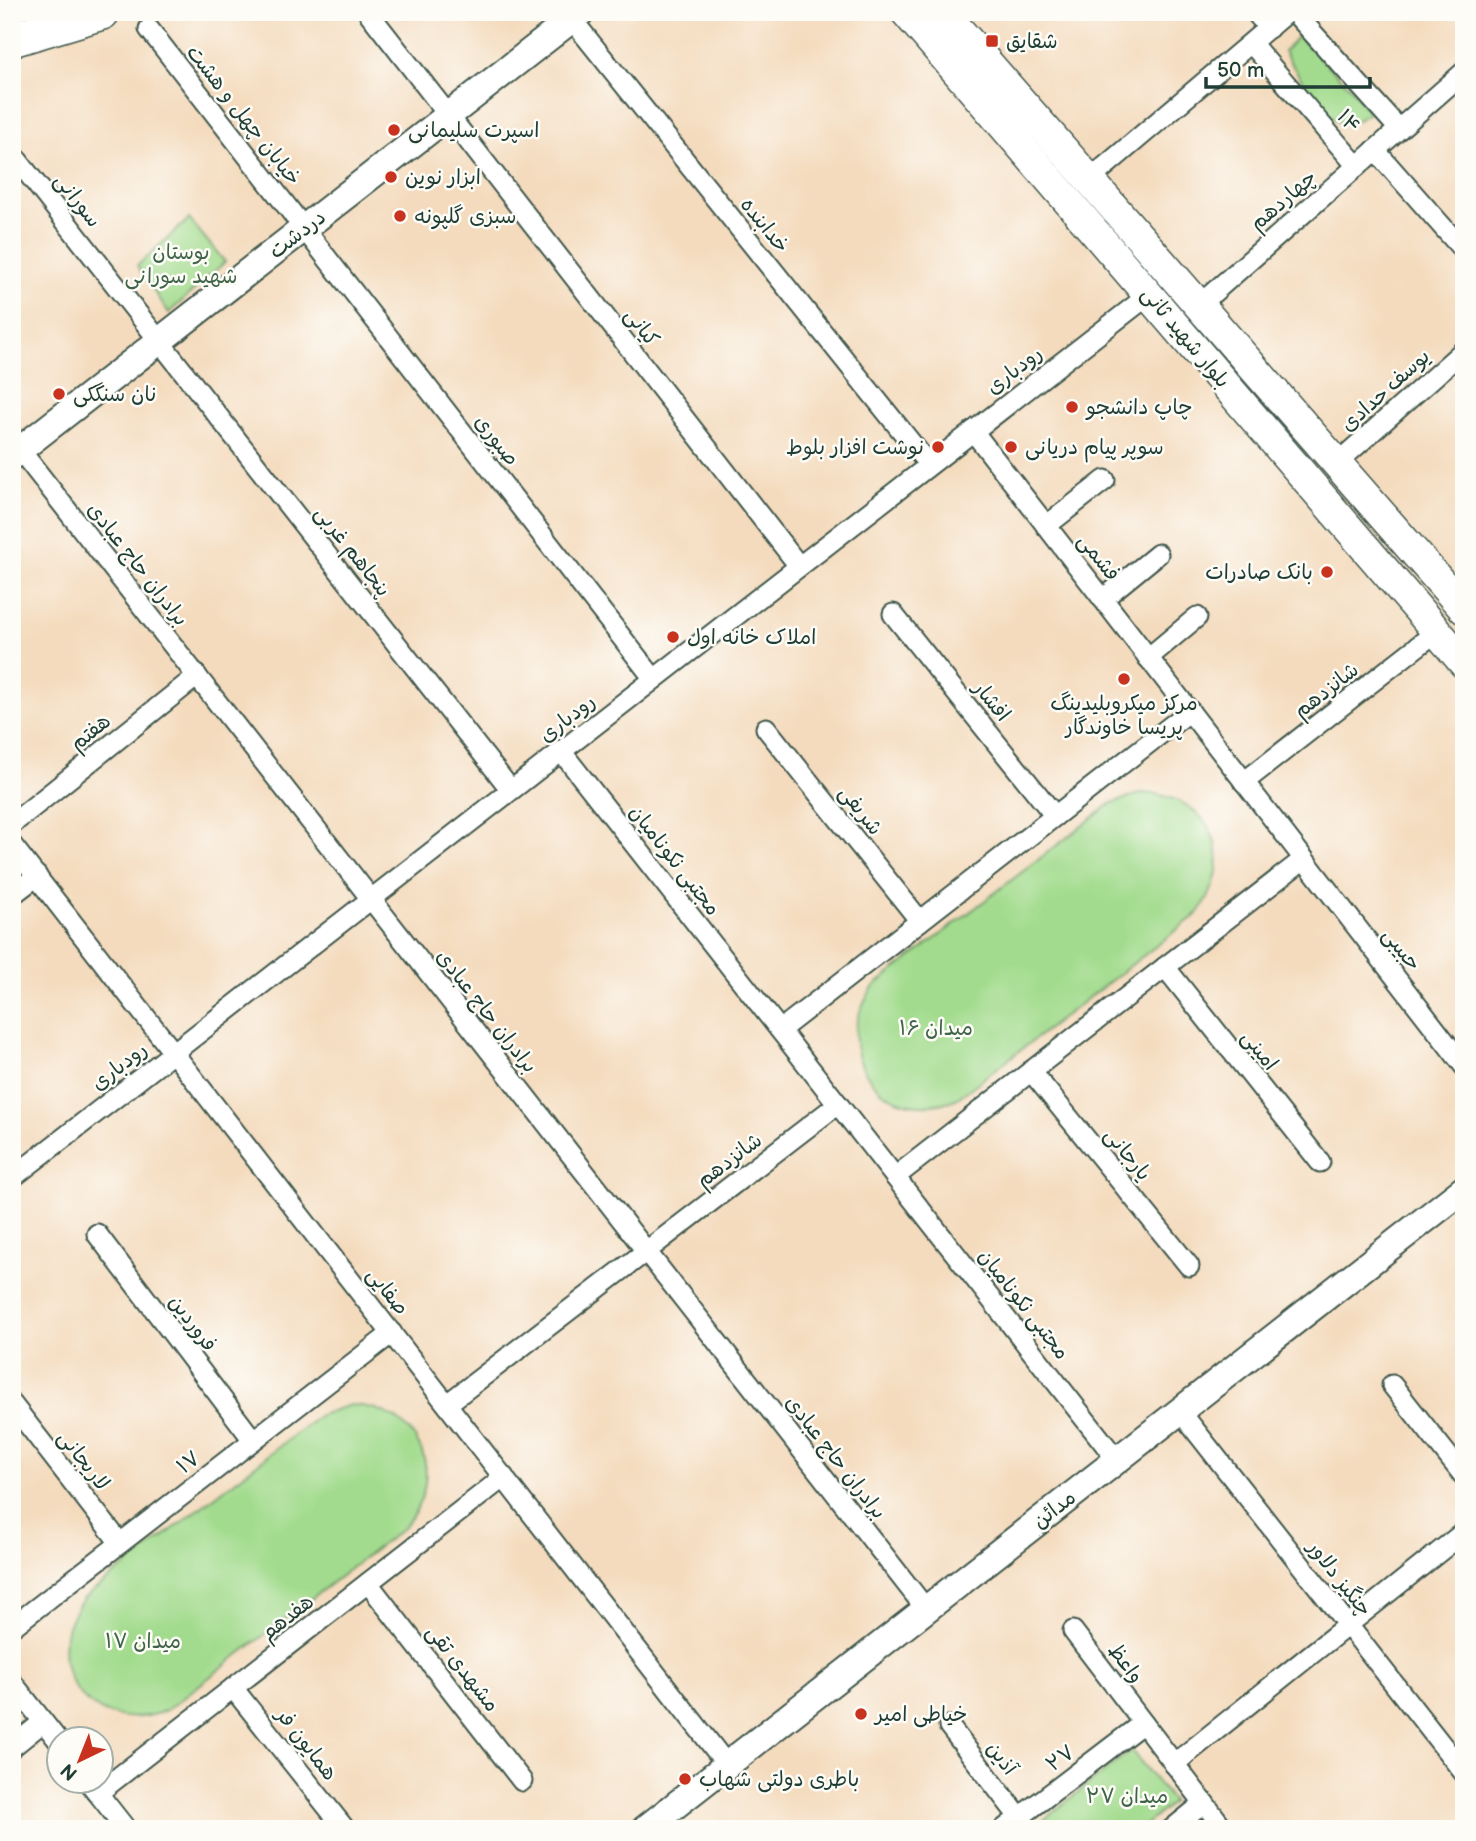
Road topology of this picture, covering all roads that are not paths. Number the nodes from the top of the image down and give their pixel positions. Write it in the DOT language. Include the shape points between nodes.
graph roads {
  1 [pos="102,12"];
  2 [pos="368,12"];
  3 [pos="906,12"];
  4 [pos="943,12"];
  5 [pos="1255,12"];
  6 [pos="1287,12"];
  7 [pos="1294,12"];
  8 [pos="573,15"];
  9 [pos="1269,28"];
  10 [pos="149,29"];
  11 [pos="12,39"];
  12 [pos="1251,43"];
  13 [pos="1464,72"];
  14 [pos="449,115"];
  15 [pos="1399,129"];
  16 [pos="1375,150"];
  17 [pos="12,153"];
  18 [pos="1357,166"];
  19 [pos="1089,180"];
  20 [pos="304,228"];
  21 [pos="1464,251"];
  22 [pos="1150,293"];
  23 [pos="1198,306"];
  24 [pos="160,341"];
  25 [pos="1464,349"];
  26 [pos="973,431"];
  27 [pos="15,448"];
  28 [pos="1336,464"];
  29 [pos="929,465"];
  30 [pos="1105,480"];
  31 [pos="1376,509"];
  32 [pos="1046,526"];
  33 [pos="1351,532"];
  34 [pos="1158,554"];
  35 [pos="799,566"];
  36 [pos="1102,599"];
  37 [pos="1464,609"];
  38 [pos="893,614"];
  39 [pos="1197,617"];
  40 [pos="1436,632"];
  41 [pos="1148,658"];
  42 [pos="1464,663"];
  43 [pos="197,676"];
  44 [pos="654,679"];
  45 [pos="1190,711"];
  46 [pos="766,728"];
  47 [pos="561,751"];
  48 [pos="1244,782"];
  49 [pos="511,790"];
  50 [pos="1055,816"];
  51 [pos="12,824"];
  52 [pos="12,845"];
  53 [pos="1304,859"];
  54 [pos="37,876"];
  55 [pos="12,895"];
  56 [pos="371,899"];
  57 [pos="920,921"];
  58 [pos="1165,967"];
  59 [pos="780,1030"];
  60 [pos="174,1053"];
  61 [pos="1464,1066"];
  62 [pos="1031,1071"];
  63 [pos="838,1104"];
  64 [pos="1320,1162"];
  65 [pos="895,1177"];
  66 [pos="12,1178"];
  67 [pos="1464,1189"];
  68 [pos="97,1234"];
  69 [pos="646,1252"];
  70 [pos="1189,1266"];
  71 [pos="391,1333"];
  72 [pos="1392,1385"];
  73 [pos="12,1404"];
  74 [pos="447,1404"];
  75 [pos="1180,1411"];
  76 [pos="253,1440"];
  77 [pos="1117,1460"];
  78 [pos="1464,1476"];
  79 [pos="504,1477"];
  80 [pos="1464,1532"];
  81 [pos="120,1543"];
  82 [pos="368,1583"];
  83 [pos="926,1609"];
  84 [pos="1348,1625"];
  85 [pos="12,1627"];
  86 [pos="1073,1631"];
  87 [pos="12,1682"];
  88 [pos="233,1688"];
  89 [pos="43,1722"];
  90 [pos="1143,1723"];
  91 [pos="46,1726"];
  92 [pos="949,1726"];
  93 [pos="12,1747"];
  94 [pos="1174,1764"];
  95 [pos="727,1765"];
  96 [pos="116,1771"];
  97 [pos="1464,1773"];
  98 [pos="522,1781"];
  99 [pos="101,1796"];
  100 [pos="1204,1803"];
  101 [pos="1012,1823"];
  102 [pos="126,1829"];
  103 [pos="345,1829"];
  104 [pos="645,1829"];
  105 [pos="1172,1829"];
  106 [pos="1224,1829"];
  1 -- 11 [label="highway"];
  2 -- 14 [label="street, کیانی"];
  3 -- 22 [label="main road, بلوار شهید ثانی"];
  4 -- 19 [label="main road, بلوار شهید ثانی"];
  5 -- 9 [label="street"];
  6 -- 9 [label="street"];
  7 -- 15 [label="street"];
  8 -- 14 [label="main road, دردشت"];
  8 -- 29 [label="street, خدابنده"];
  9 -- 12 [label="street"];
  10 -- 20 [label="street, خیابان چهل و هشت"];
  12 -- 18 [label="street, ۱۴"];
  12 -- 19 [label="street"];
  13 -- 15 [label="street, چهاردهم"];
  14 -- 20 [label="main road, دردشت"];
  14 -- 35 [label="street, کیانی"];
  15 -- 16 [label="street, چهاردهم"];
  16 -- 18 [label="street, چهاردهم"];
  16 -- 21 [label="street"];
  17 -- 24 [label="street, سورانی"];
  18 -- 23 [label="street, چهاردهم"];
  19 -- 23 [label="main road, بلوار شهید ثانی"];
  20 -- 24 [label="main road, دردشت"];
  20 -- 44 [label="street, صبوری"];
  22 -- 26 [label="street, رودباری"];
  22 -- 33 [label="main road, بلوار شهید ثانی"];
  23 -- 28 [label="main road, بلوار شهید ثانی"];
  24 -- 27 [label="main road, دردشت"];
  24 -- 49 [label="street, پنجاهم غربی"];
  25 -- 28 [label="street, یوسف حدادی"];
  26 -- 29 [label="street, رودباری"];
  26 -- 32 [label="street, فشمی"];
  27 -- 43 [label="street, برادران حاج عبادی"];
  28 -- 31 [label="main road, بلوار شهید ثانی"];
  29 -- 35 [label="street, رودباری"];
  30 -- 32 [label="street"];
  31 -- 33 [label="main road"];
  31 -- 37 [label="main road, بلوار شهید ثانی"];
  32 -- 36 [label="street, فشمی"];
  33 -- 40 [label="main road, بلوار شهید ثانی"];
  34 -- 36 [label="street"];
  35 -- 44 [label="street, رودباری"];
  36 -- 41 [label="street, فشمی"];
  38 -- 50 [label="street, افشار"];
  39 -- 41 [label="street"];
  40 -- 42 [label="main road, بلوار شهید ثانی"];
  40 -- 48 [label="street, شانزدهم"];
  41 -- 45 [label="street, فشمی"];
  43 -- 51 [label="street, هفتم"];
  43 -- 56 [label="street, برادران حاج عبادی"];
  44 -- 47 [label="street, رودباری"];
  45 -- 48 [label="street"];
  45 -- 50 [label="street"];
  46 -- 57 [label="street, شریفی"];
  47 -- 49 [label="street, رودباری"];
  47 -- 59 [label="street, مجتبی نکونامیان"];
  48 -- 53 [label="street"];
  49 -- 56 [label="street, رودباری"];
  50 -- 57 [label="street"];
  52 -- 54 [label="street, صفایی"];
  53 -- 58 [label="street"];
  53 -- 61 [label="street, حبیبی"];
  54 -- 55 [label="street"];
  54 -- 60 [label="street, صفایی"];
  56 -- 60 [label="street, رودباری"];
  56 -- 69 [label="street, برادران حاج عبادی"];
  57 -- 59 [label="street"];
  58 -- 62 [label="street"];
  58 -- 64 [label="street, امینی"];
  59 -- 63 [label="street"];
  60 -- 66 [label="street, رودباری"];
  60 -- 71 [label="street, صفایی"];
  62 -- 65 [label="street"];
  62 -- 70 [label="street, یارجانی"];
  63 -- 65 [label="street"];
  63 -- 69 [label="street, شانزدهم"];
  65 -- 77 [label="street, مجتبی نکونامیان"];
  67 -- 75 [label="main road, مدائن"];
  68 -- 76 [label="street, فروردین"];
  69 -- 74 [label="street"];
  69 -- 83 [label="street, برادران حاج عبادی"];
  71 -- 74 [label="street, صفایی"];
  71 -- 76 [label="street, ۱۷"];
  72 -- 78 [label="street"];
  73 -- 81 [label="street, لاریجانی"];
  74 -- 79 [label="street, صفایی"];
  75 -- 77 [label="main road, مدائن"];
  75 -- 84 [label="street, چنگیز دلاور"];
  76 -- 81 [label="street, ۱۷"];
  77 -- 83 [label="main road, مدائن"];
  79 -- 82 [label="street, هفدهم"];
  79 -- 95 [label="street, صفایی"];
  80 -- 84 [label="street"];
  81 -- 85 [label="street, ۱۷"];
  82 -- 88 [label="street, هفدهم"];
  82 -- 98 [label="street, مشهدی تقی"];
  83 -- 95 [label="main road, مدائن"];
  84 -- 94 [label="street"];
  84 -- 97 [label="street, چنگیز دلاور"];
  86 -- 90 [label="street, واعظ"];
  87 -- 89 [label="street"];
  88 -- 96 [label="street, هفدهم"];
  88 -- 103 [label="street, همایون فر"];
  89 -- 91 [label="street"];
  89 -- 93 [label="street"];
  90 -- 94 [label="street, واعظ"];
  90 -- 101 [label="street, ۲۷"];
  92 -- 101 [label="street, آذین"];
  94 -- 100 [label="street, واعظ"];
  95 -- 104 [label="main road, مدائن"];
  99 -- 102 [label="street"];
  100 -- 105 [label="street"];
  100 -- 106 [label="street, واعظ"];
}
